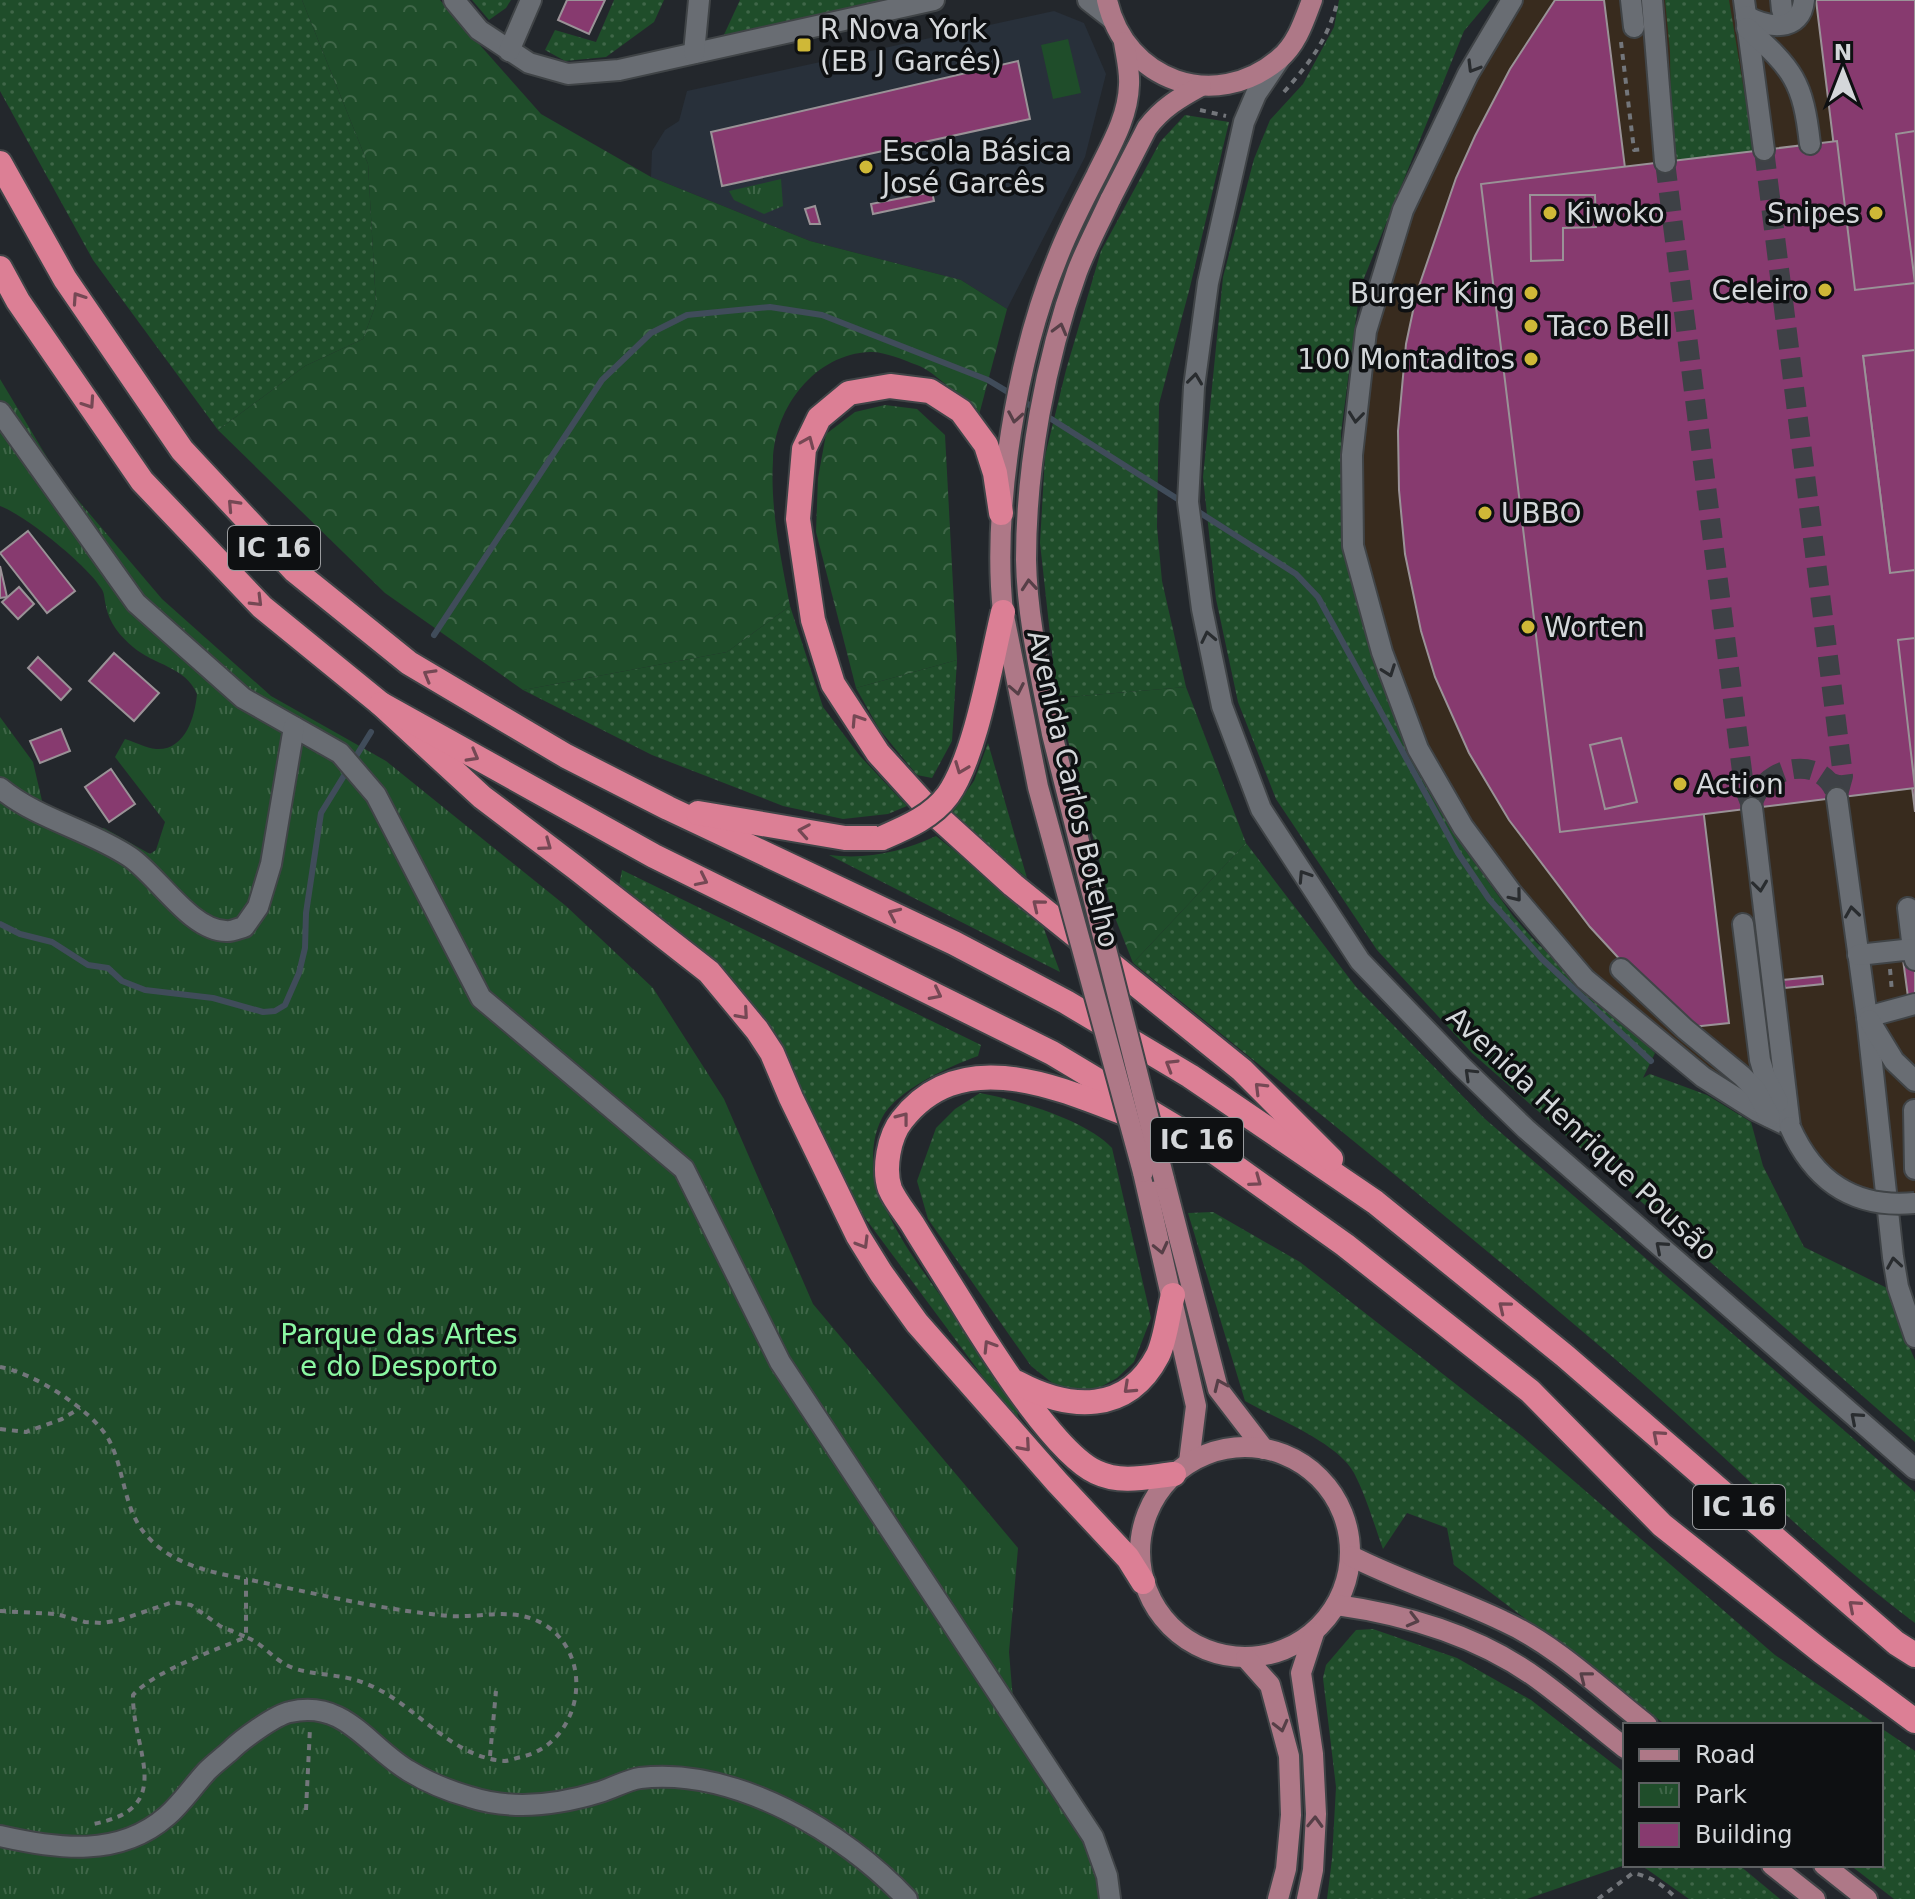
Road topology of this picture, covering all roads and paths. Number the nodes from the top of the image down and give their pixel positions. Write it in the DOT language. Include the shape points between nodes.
graph roads {
  1 [pos="454,0"];
  2 [pos="531,0"];
  3 [pos="699,0"];
  4 [pos="934,0"];
  5 [pos="1088,0"];
  6 [pos="1312,0"];
  7 [pos="1512,0"];
  8 [pos="1631,0"];
  9 [pos="1652,0"];
  10 [pos="1804,0"];
  11 [pos="1109,9"];
  12 [pos="1745,15"];
  13 [pos="1627,28"];
  14 [pos="1124,42"];
  15 [pos="509,51"];
  16 [pos="694,53"];
  17 [pos="1281,57"];
  18 [pos="1201,86"];
  19 [pos="1810,144"];
  20 [pos="1764,150"];
  21 [pos="1665,154"];
  22 [pos="0,163"];
  23 [pos="0,268"];
  24 [pos="0,412"];
  25 [pos="1001,513"];
  26 [pos="1003,612"];
  27 [pos="381,704"];
  28 [pos="294,727"];
  29 [pos="0,788"];
  30 [pos="1837,798"];
  31 [pos="668,808"];
  32 [pos="1752,808"];
  33 [pos="1908,908"];
  34 [pos="1743,924"];
  35 [pos="1888,952"];
  36 [pos="1914,954"];
  37 [pos="1858,955"];
  38 [pos="1621,969"];
  39 [pos="1905,1007"];
  40 [pos="1867,1017"];
  41 [pos="1915,1081"];
  42 [pos="1907,1110"];
  43 [pos="1782,1118"];
  44 [pos="1202,1143"];
  45 [pos="1915,1168"];
  46 [pos="1375,1202"];
  47 [pos="1915,1203"];
  48 [pos="1173,1295"];
  49 [pos="1915,1337"];
  50 [pos="2,1366"];
  51 [pos="1009,1378"];
  52 [pos="80,1408"];
  53 [pos="0,1429"];
  54 [pos="1264,1449"];
  55 [pos="1181,1468"];
  56 [pos="1915,1469"];
  57 [pos="1351,1556"];
  58 [pos="246,1579"];
  59 [pos="1143,1582"];
  60 [pos="1337,1605"];
  61 [pos="0,1611"];
  62 [pos="1314,1633"];
  63 [pos="246,1637"];
  64 [pos="1915,1655"];
  65 [pos="1246,1658"];
  66 [pos="496,1691"];
  67 [pos="310,1710"];
  68 [pos="1915,1721"];
  69 [pos="1644,1723"];
  70 [pos="1623,1746"];
  71 [pos="490,1757"];
  72 [pos="306,1810"];
  73 [pos="80,1826"];
  74 [pos="0,1836"];
  75 [pos="1775,1867"];
  76 [pos="1827,1867"];
  77 [pos="907,1899"];
  78 [pos="1110,1899"];
  79 [pos="1278,1899"];
  80 [pos="1307,1899"];
  81 [pos="1598,1899"];
  82 [pos="1677,1899"];
  83 [pos="1815,1899"];
  84 [pos="1867,1899"];
  1 -- 15 [label="street" via="479,30"];
  2 -- 15 [label="street"];
  3 -- 16 [label="street"];
  4 -- 16 [label="street"];
  5 -- 11 [label="street"];
  6 -- 17 [label="main road" via="1301,31"];
  7 -- 43 [label="street, one-way" via="1468,74 1403,210 1366,331 1352,455 1353,546 1382,652 1418,749 1463,827 1511,892 1585,979 1703,1077"];
  8 -- 13 [label="street"];
  9 -- 21 [label="street"];
  10 -- 12 [label="street" via="1803,11 1787,24 1760,24"];
  11 -- 14 [label="main road"];
  12 -- 19 [label="street" via="1795,77"];
  12 -- 20 [label="street"];
  13 -- 21 [label="path" via="1634,150"];
  14 -- 18 [label="main road" via="1146,65 1174,80"];
  14 -- 25 [label="main road, Avenida Carlos Botelho, one-way" via="1130,84 1124,117 1056,260 1034,330"];
  15 -- 16 [label="street" via="568,74 619,70"];
  17 -- 18 [label="main road" via="1254,76 1228,85"];
  56 -- 17 [label="street, Avenida Henrique Pousão, one-way" via="1526,1129 1360,961 1261,809 1222,706 1188,502 1194,387 1208,283 1244,122"];
  54 -- 18 [label="main road, Avenida Carlos Botelho, one-way, bridge" via="1218,1389 1052,734 1026,562 1030,482 1052,361 1078,271 1147,128 1175,99"];
  31 -- 22 [label="highway, IC 16, one-way" via="566,756 409,663 295,571 182,450 65,279"];
  23 -- 27 [label="highway, IC 16, one-way" via="142,481 262,607"];
  24 -- 28 [label="street" via="136,603 243,698"];
  25 -- 26 [label="main road, Avenida Carlos Botelho"];
  46 -- 25 [label="highway, one-way" via="1242,1070 1013,885 927,807 878,753 833,684 813,620 798,519 804,449 819,418 849,393 890,386 930,391 961,411 986,445"];
  26 -- 31 [label="highway, one-way, bridge" via="959,776 947,797 916,823 882,838 845,838"];
  26 -- 48 [label="main road, Avenida Carlos Botelho, one-way, bridge" via="1038,787"];
  27 -- 44 [label="highway, IC 16, one-way" via="654,856 1052,1053"];
  27 -- 59 [label="highway, one-way" via="482,797 709,972 772,1053 851,1222 881,1273 917,1323 1128,1558"];
  28 -- 29 [label="street" via="271,864 258,907 244,927 225,932 197,920 132,858 22,806"];
  28 -- 78 [label="street" via="340,753 376,795 481,998 684,1169 780,1362 1093,1837"];
  37 -- 30 [label="street, one-way"];
  46 -- 31 [label="highway, IC 16, one-way" via="1190,1076 1066,1002"];
  32 -- 43 [label="street, one-way"];
  33 -- 36 [label="street"];
  34 -- 43 [label="street" via="1760,1060"];
  35 -- 36 [label="street"];
  35 -- 37 [label="street"];
  35 -- 39 [label="path"];
  37 -- 40 [label="street"];
  38 -- 43 [label="street"];
  39 -- 40 [label="street"];
  40 -- 41 [label="street" via="1894,1061"];
  49 -- 40 [label="street, one-way" via="1893,1257"];
  42 -- 45 [label="street"];
  43 -- 47 [label="street, bridge" via="1802,1154 1835,1186 1879,1202"];
  51 -- 44 [label="highway, one-way" via="890,1188 893,1131 931,1092 970,1077 1011,1078 1056,1088"];
  44 -- 68 [label="highway, IC 16, one-way" via="1345,1245 1530,1391 1662,1525"];
  64 -- 46 [label="highway, IC 16, one-way" via="1565,1356"];
  48 -- 51 [label="highway, one-way" via="1158,1355 1118,1398 1079,1403 1039,1394"];
  48 -- 55 [label="main road, Avenida Carlos Botelho" via="1196,1406"];
  50 -- 52 [label="path" via="17,1369"];
  51 -- 55 [label="highway" via="1071,1454 1095,1472 1120,1480"];
  52 -- 53 [label="path" via="26,1432"];
  52 -- 58 [label="path" via="109,1439 145,1535 171,1557"];
  54 -- 55 [label="main road" via="1213,1452"];
  54 -- 57 [label="main road" via="1313,1472 1333,1494 1345,1518"];
  55 -- 59 [label="main road" via="1157,1493 1144,1518 1139,1557"];
  57 -- 60 [label="main road"];
  69 -- 57 [label="main road, one-way" via="1551,1649 1505,1621"];
  58 -- 63 [label="path"];
  58 -- 71 [label="path" via="452,1616 517,1613 546,1625 567,1648 577,1677 575,1708 560,1735 535,1754 504,1761"];
  59 -- 65 [label="main road" via="1155,1610 1173,1631 1214,1654"];
  60 -- 62 [label="main road"];
  60 -- 70 [label="main road, one-way" via="1426,1624 1499,1656 1536,1678"];
  61 -- 63 [label="path" via="103,1623 173,1602 191,1605"];
  62 -- 65 [label="main road" via="1282,1651"];
  80 -- 62 [label="main road, one-way" via="1316,1814 1301,1673"];
  63 -- 71 [label="path" via="295,1669 367,1684 458,1745"];
  63 -- 73 [label="path" via="161,1675 133,1695 144,1792 121,1815"];
  65 -- 79 [label="main road, one-way" via="1270,1685 1289,1756 1291,1815"];
  66 -- 71 [label="path"];
  67 -- 72 [label="path"];
  67 -- 74 [label="street" via="287,1712 245,1735 166,1817 117,1844 90,1848"];
  67 -- 77 [label="street" via="337,1714 408,1770 485,1802 549,1805 638,1778 720,1783 770,1802 846,1845"];
  75 -- 83 [label="main road"];
  76 -- 84 [label="main road"];
  81 -- 82 [label="path" via="1633,1873 1664,1885"];
}
